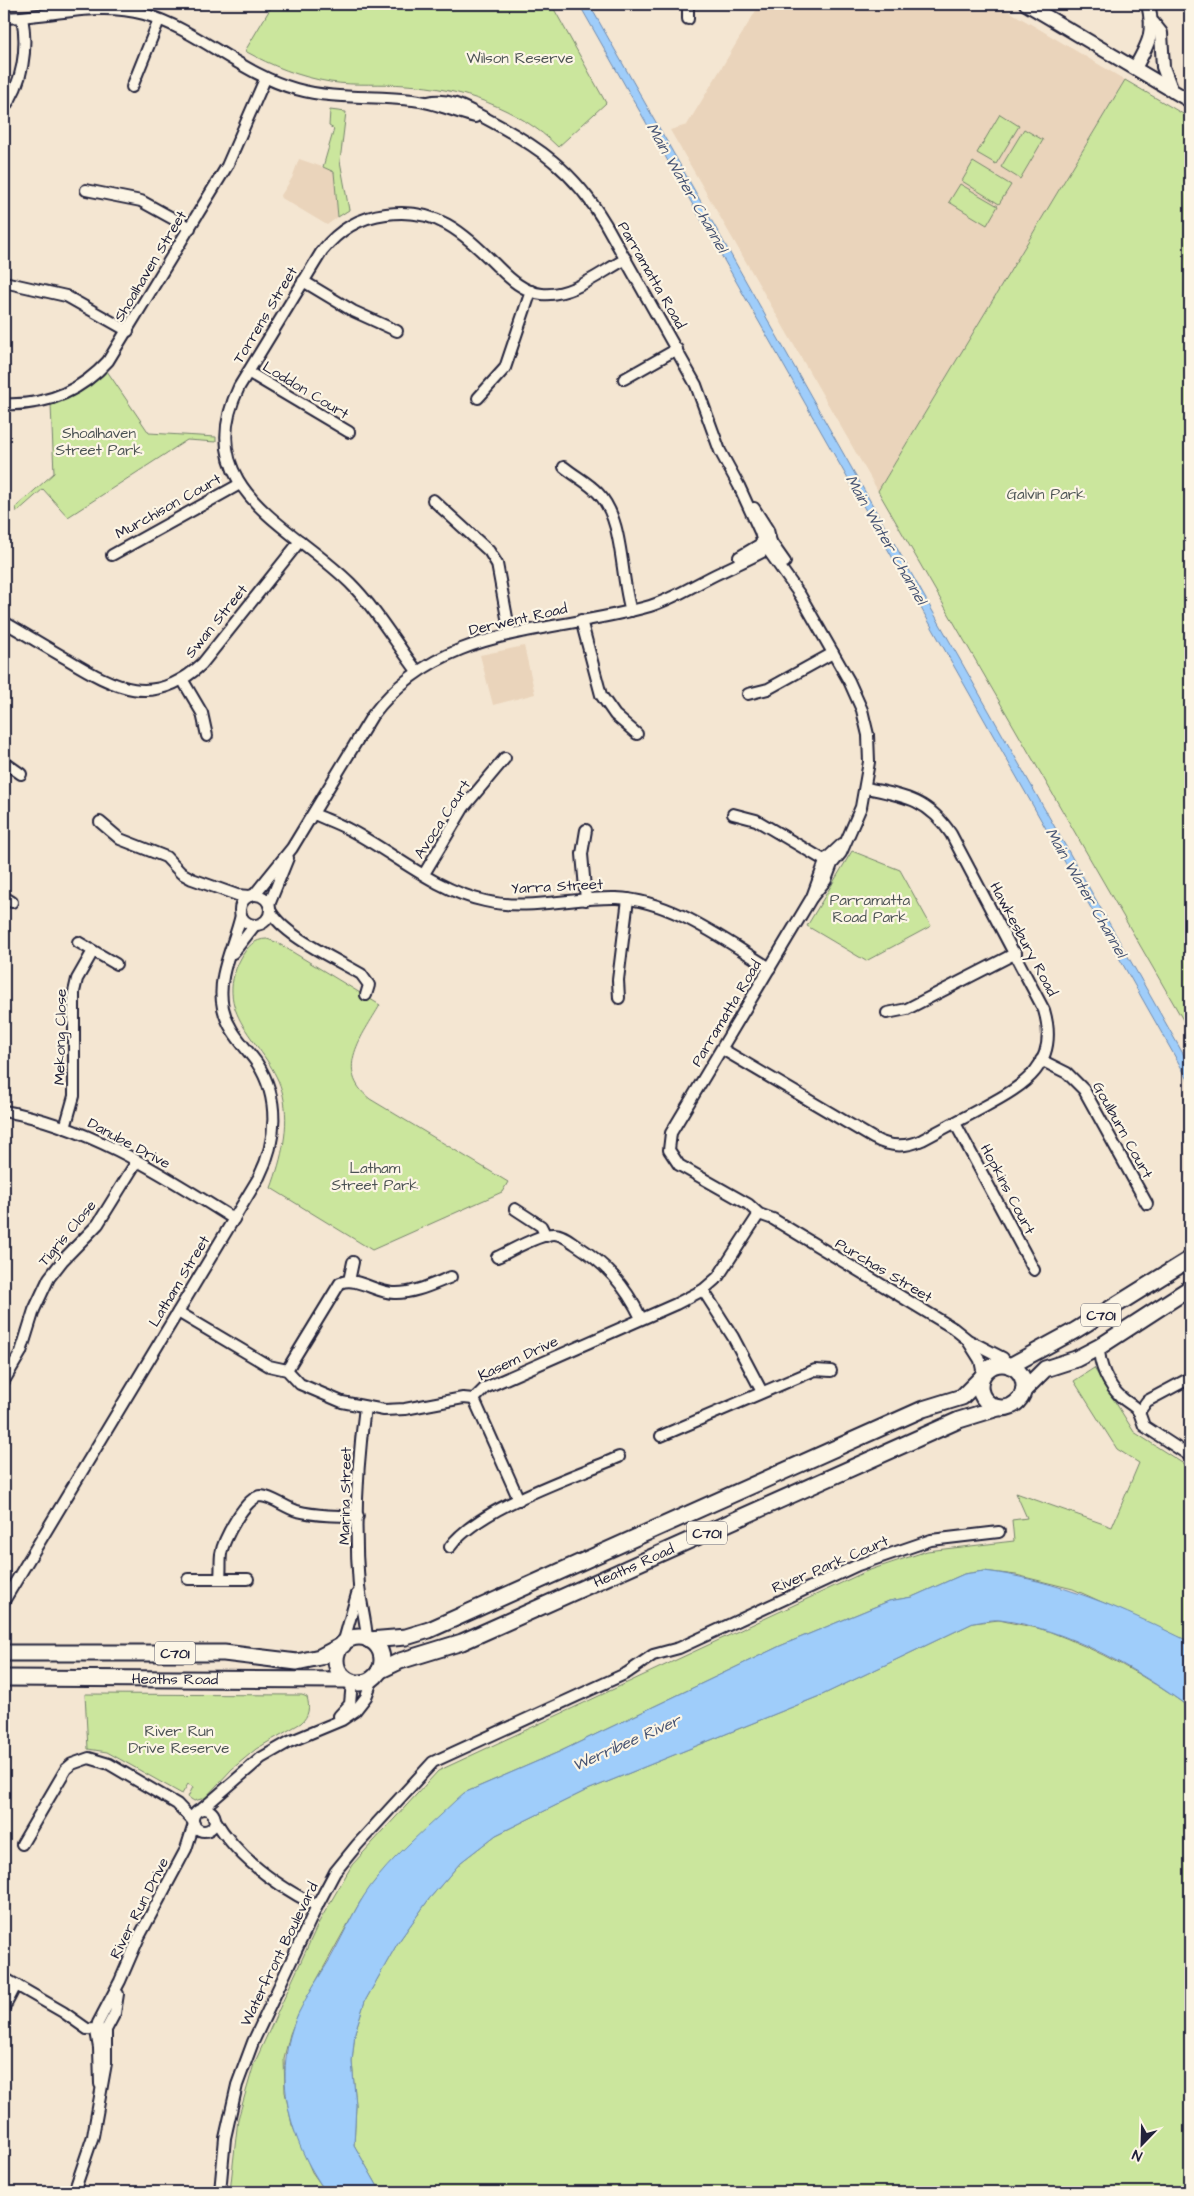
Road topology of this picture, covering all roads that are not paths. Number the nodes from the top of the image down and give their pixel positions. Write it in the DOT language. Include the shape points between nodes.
graph roads {
  1 [pos="688,4"];
  2 [pos="1026,4"];
  3 [pos="1148,4"];
  4 [pos="62,8"];
  5 [pos="22,17"];
  6 [pos="4,18"];
  7 [pos="688,19"];
  8 [pos="159,20"];
  9 [pos="1152,23"];
  10 [pos="1135,68"];
  11 [pos="266,78"];
  12 [pos="132,87"];
  13 [pos="1172,91"];
  14 [pos="1190,101"];
  15 [pos="4,108"];
  16 [pos="86,190"];
  17 [pos="190,228"];
  18 [pos="626,259"];
  19 [pos="303,281"];
  20 [pos="4,282"];
  21 [pos="531,291"];
  22 [pos="128,331"];
  23 [pos="397,331"];
  24 [pos="678,349"];
  25 [pos="248,372"];
  26 [pos="624,379"];
  27 [pos="478,398"];
  28 [pos="4,404"];
  29 [pos="349,432"];
  30 [pos="564,468"];
  31 [pos="240,484"];
  32 [pos="433,500"];
  33 [pos="300,541"];
  34 [pos="766,545"];
  35 [pos="112,554"];
  36 [pos="631,610"];
  37 [pos="582,620"];
  38 [pos="4,622"];
  39 [pos="510,634"];
  40 [pos="833,653"];
  41 [pos="416,671"];
  42 [pos="182,679"];
  43 [pos="748,694"];
  44 [pos="637,734"];
  45 [pos="207,736"];
  46 [pos="505,758"];
  47 [pos="4,762"];
  48 [pos="22,774"];
  49 [pos="866,788"];
  50 [pos="316,810"];
  51 [pos="733,814"];
  52 [pos="100,822"];
  53 [pos="586,830"];
  54 [pos="292,848"];
  55 [pos="829,863"];
  56 [pos="424,874"];
  57 [pos="226,891"];
  58 [pos="252,895"];
  59 [pos="628,899"];
  60 [pos="586,900"];
  61 [pos="270,908"];
  62 [pos="240,913"];
  63 [pos="257,924"];
  64 [pos="290,932"];
  65 [pos="78,942"];
  66 [pos="93,950"];
  67 [pos="1016,952"];
  68 [pos="228,960"];
  69 [pos="116,964"];
  70 [pos="770,968"];
  71 [pos="366,994"];
  72 [pos="619,998"];
  73 [pos="887,1013"];
  74 [pos="722,1049"];
  75 [pos="1042,1060"];
  76 [pos="4,1111"];
  77 [pos="955,1123"];
  78 [pos="65,1128"];
  79 [pos="137,1161"];
  80 [pos="1147,1204"];
  81 [pos="515,1209"];
  82 [pos="757,1217"];
  83 [pos="234,1220"];
  84 [pos="546,1236"];
  85 [pos="497,1257"];
  86 [pos="1190,1259"];
  87 [pos="353,1262"];
  88 [pos="1034,1270"];
  89 [pos="451,1277"];
  90 [pos="349,1281"];
  91 [pos="1190,1288"];
  92 [pos="702,1290"];
  93 [pos="178,1312"];
  94 [pos="641,1318"];
  95 [pos="968,1340"];
  96 [pos="1099,1348"];
  97 [pos="1009,1366"];
  98 [pos="287,1370"];
  99 [pos="831,1371"];
  100 [pos="982,1376"];
  101 [pos="1190,1378"];
  102 [pos="4,1382"];
  103 [pos="1023,1391"];
  104 [pos="762,1392"];
  105 [pos="474,1399"];
  106 [pos="365,1408"];
  107 [pos="998,1408"];
  108 [pos="1139,1412"];
  109 [pos="661,1436"];
  110 [pos="1190,1456"];
  111 [pos="619,1457"];
  112 [pos="519,1500"];
  113 [pos="358,1516"];
  114 [pos="999,1532"];
  115 [pos="450,1546"];
  116 [pos="220,1577"];
  117 [pos="188,1578"];
  118 [pos="248,1579"];
  119 [pos="359,1586"];
  120 [pos="4,1601"];
  121 [pos="368,1640"];
  122 [pos="343,1644"];
  123 [pos="4,1653"];
  124 [pos="376,1675"];
  125 [pos="4,1678"];
  126 [pos="350,1681"];
  127 [pos="319,1729"];
  128 [pos="433,1762"];
  129 [pos="225,1791"];
  130 [pos="177,1804"];
  131 [pos="200,1809"];
  132 [pos="214,1816"];
  133 [pos="193,1823"];
  134 [pos="207,1830"];
  135 [pos="227,1836"];
  136 [pos="22,1844"];
  137 [pos="186,1849"];
  138 [pos="317,1906"];
  139 [pos="4,1978"];
  140 [pos="16,1985"];
  141 [pos="4,2008"];
  142 [pos="100,2029"];
  143 [pos="74,2192"];
  144 [pos="220,2192"];
  1 -- 7 [label="street"];
  2 -- 10 [label="street"];
  3 -- 9 [label="street"];
  4 -- 5 [label="street, Parramatta Road"];
  4 -- 8 [label="street, Parramatta Road" via="109,9"];
  5 -- 6 [label="street, Parramatta Road"];
  5 -- 15 [label="street" via="24,61 17,85"];
  8 -- 11 [label="street, Parramatta Road"];
  8 -- 12 [label="street"];
  9 -- 10 [label="street" via="1150,41"];
  9 -- 13 [label="street" via="1161,33 1163,67"];
  10 -- 13 [label="street"];
  11 -- 17 [label="street, Shoalhaven Street" via="232,157"];
  11 -- 18 [label="street, Parramatta Road" via="327,96 449,101 461,105 524,138 568,174 599,213"];
  13 -- 14 [label="street"];
  16 -- 17 [label="street" via="141,202"];
  17 -- 22 [label="street, Shoalhaven Street"];
  18 -- 21 [label="street, Torrens Street" via="569,290 552,294"];
  18 -- 24 [label="street, Parramatta Road"];
  19 -- 21 [label="street, Torrens Street" via="328,244 344,230 372,216 404,212 424,215 454,227 513,281"];
  19 -- 23 [label="street" via="353,311"];
  19 -- 25 [label="street, Torrens Street"];
  20 -- 22 [label="street" via="66,296"];
  21 -- 27 [label="street" via="505,368"];
  22 -- 28 [label="street, Shoalhaven Street" via="101,370 74,390 34,404"];
  24 -- 26 [label="street"];
  24 -- 34 [label="street, Parramatta Road" via="696,384 720,452 768,530"];
  25 -- 29 [label="street, Loddon Court"];
  25 -- 31 [label="street, Torrens Street" via="234,400 227,429 229,458"];
  30 -- 36 [label="street" via="598,493 608,506"];
  31 -- 33 [label="street, Torrens Street" via="255,504"];
  31 -- 35 [label="street, Murchison Court"];
  32 -- 39 [label="street" via="489,551 497,564"];
  33 -- 41 [label="street, Torrens Street" via="356,589"];
  33 -- 42 [label="street, Swan Street" via="209,656"];
  34 -- 36 [label="street, Derwent Road" via="667,600"];
  34 -- 40 [label="street, Parramatta Road" via="788,566 800,595"];
  36 -- 37 [label="street, Derwent Road"];
  37 -- 39 [label="street, Derwent Road"];
  37 -- 44 [label="street" via="600,695 615,715"];
  38 -- 42 [label="street, Swan Street" via="112,685 146,690 169,686"];
  39 -- 41 [label="street, Derwent Road" via="468,645"];
  40 -- 43 [label="street" via="768,689"];
  40 -- 49 [label="street, Parramatta Road" via="858,698 865,723 869,755"];
  41 -- 50 [label="street, Derwent Road" via="372,716"];
  42 -- 45 [label="street" via="202,714"];
  46 -- 56 [label="street, Avoca Court" via="464,807"];
  47 -- 48 [label="street"];
  49 -- 55 [label="street, Parramatta Road" via="857,818"];
  49 -- 67 [label="street, Hawkesbury Road" via="916,801 939,817"];
  50 -- 54 [label="street, Derwent Road"];
  50 -- 56 [label="street, Yarra Street"];
  51 -- 55 [label="street" via="756,820"];
  52 -- 57 [label="street" via="120,839 166,857 186,876"];
  53 -- 60 [label="street" via="582,854"];
  54 -- 58 [label="street, Derwent Road"];
  54 -- 61 [label="street, Derwent Road"];
  55 -- 70 [label="street, Parramatta Road"];
  56 -- 60 [label="street, Yarra Street" via="462,894 496,903"];
  57 -- 58 [label="street"];
  57 -- 62 [label="street"];
  58 -- 61 [label="street" via="264,897"];
  58 -- 62 [label="street" via="243,902"];
  59 -- 60 [label="street, Yarra Street"];
  59 -- 70 [label="street, Yarra Street" via="678,914"];
  59 -- 72 [label="street" via="618,980"];
  61 -- 63 [label="street" via="267,919"];
  61 -- 64 [label="street" via="274,917"];
  62 -- 63 [label="street" via="246,922"];
  62 -- 68 [label="street, Latham Street"];
  63 -- 64 [label="street"];
  63 -- 68 [label="street, Latham Street"];
  64 -- 71 [label="street" via="361,974 369,985"];
  65 -- 66 [label="street"];
  66 -- 69 [label="street"];
  66 -- 78 [label="street, Mekong Close" via="77,979 74,992 74,1096"];
  67 -- 73 [label="street" via="907,1009"];
  67 -- 75 [label="street, Hawkesbury Road" via="1046,1017 1048,1040"];
  68 -- 83 [label="street, Latham Street" via="222,983 225,1017 263,1075 274,1116 273,1136 266,1161"];
  70 -- 74 [label="street, Parramatta Road"];
  74 -- 77 [label="street, Hawkesbury Road" via="885,1144 915,1143"];
  74 -- 82 [label="street, Parramatta Road" via="671,1133 668,1145 679,1165 734,1197"];
  75 -- 77 [label="street, Hawkesbury Road" via="1030,1078 1019,1087"];
  75 -- 80 [label="street, Goulburn Court" via="1067,1073 1084,1090"];
  76 -- 78 [label="street, Danube Drive"];
  77 -- 88 [label="street, Hopkins Court"];
  78 -- 79 [label="street, Danube Drive"];
  79 -- 83 [label="street, Danube Drive"];
  79 -- 102 [label="street, Tigris Close" via="98,1224 49,1278 20,1352"];
  81 -- 84 [label="street" via="541,1226"];
  82 -- 92 [label="street, Kasem Drive" via="729,1263"];
  82 -- 95 [label="street, Purchas Street" via="784,1228"];
  83 -- 93 [label="street, Latham Street"];
  84 -- 85 [label="street"];
  84 -- 94 [label="street" via="558,1235 596,1258 621,1282"];
  86 -- 97 [label="main road, C701" via="1076,1330"];
  87 -- 90 [label="street"];
  89 -- 90 [label="street" via="410,1292 393,1294"];
  90 -- 98 [label="street" via="336,1287"];
  91 -- 96 [label="main road, C701"];
  92 -- 94 [label="street, Kasem Drive"];
  92 -- 104 [label="street" via="733,1337"];
  93 -- 98 [label="street, Kasem Drive" via="269,1366"];
  93 -- 120 [label="street, Latham Street"];
  94 -- 105 [label="street, Kasem Drive" via="485,1388"];
  95 -- 97 [label="street, Purchas Street" via="1003,1358"];
  95 -- 100 [label="street, Purchas Street" via="980,1360"];
  96 -- 103 [label="main road, C701" via="1045,1369"];
  96 -- 108 [label="street" via="1104,1372 1120,1397"];
  97 -- 100 [label="main road, C701" via="993,1366"];
  97 -- 103 [label="main road" via="1020,1375"];
  98 -- 106 [label="street, Kasem Drive" via="294,1380 321,1394"];
  99 -- 104 [label="street" via="815,1370"];
  100 -- 107 [label="main road" via="982,1396"];
  100 -- 121 [label="main road, Heaths Road / C701" via="962,1397 923,1409 429,1630 406,1637"];
  101 -- 108 [label="street" via="1147,1401"];
  103 -- 107 [label="main road, C701" via="1015,1404"];
  104 -- 109 [label="street"];
  105 -- 106 [label="street, Kasem Drive" via="463,1398 406,1409"];
  105 -- 112 [label="street"];
  106 -- 113 [label="street, Marina Street" via="358,1458"];
  107 -- 124 [label="main road, Heaths Road / C701" via="959,1420 462,1642 400,1660"];
  108 -- 110 [label="street" via="1144,1426"];
  111 -- 112 [label="street"];
  112 -- 115 [label="street" via="457,1529"];
  113 -- 116 [label="street" via="314,1515 264,1497 255,1497 225,1542"];
  113 -- 119 [label="street, Marina Street"];
  114 -- 128 [label="street, River Park Court" via="932,1540 858,1565 679,1648 645,1652 621,1675"];
  116 -- 117 [label="street"];
  116 -- 118 [label="street"];
  119 -- 121 [label="street, Marina Street"];
  119 -- 122 [label="street, Marina Street"];
  121 -- 122 [label="main road, C701" via="354,1638"];
  121 -- 124 [label="main road" via="381,1654"];
  122 -- 123 [label="main road, Heaths Road / C701" via="320,1657 297,1662 224,1653"];
  122 -- 126 [label="main road" via="336,1662 340,1672"];
  124 -- 126 [label="main road, C701" via="363,1683"];
  124 -- 127 [label="street" via="355,1711"];
  125 -- 126 [label="main road, Heaths Road / C701"];
  126 -- 127 [label="street" via="351,1702 347,1709"];
  127 -- 129 [label="street" via="262,1758"];
  128 -- 138 [label="street, Waterfront Boulevard" via="356,1845"];
  129 -- 131 [label="street"];
  129 -- 132 [label="street"];
  130 -- 131 [label="street"];
  130 -- 133 [label="street"];
  130 -- 136 [label="street" via="98,1759 80,1760 61,1776"];
  131 -- 132 [label="street" via="209,1810"];
  131 -- 133 [label="street" via="194,1814"];
  132 -- 134 [label="street" via="213,1825"];
  132 -- 135 [label="street"];
  133 -- 134 [label="street" via="198,1830"];
  133 -- 137 [label="street, River Run Drive"];
  134 -- 135 [label="street"];
  134 -- 137 [label="street, River Run Drive"];
  135 -- 138 [label="street" via="269,1878"];
  137 -- 142 [label="street, River Run Drive" via="139,1937 120,1981 115,2013"];
  138 -- 144 [label="street, Waterfront Boulevard" via="253,2042 237,2085 225,2138"];
  139 -- 140 [label="street"];
  140 -- 141 [label="street"];
  140 -- 142 [label="street"];
  142 -- 143 [label="street, River Run Drive" via="106,2063 93,2136"];
}
